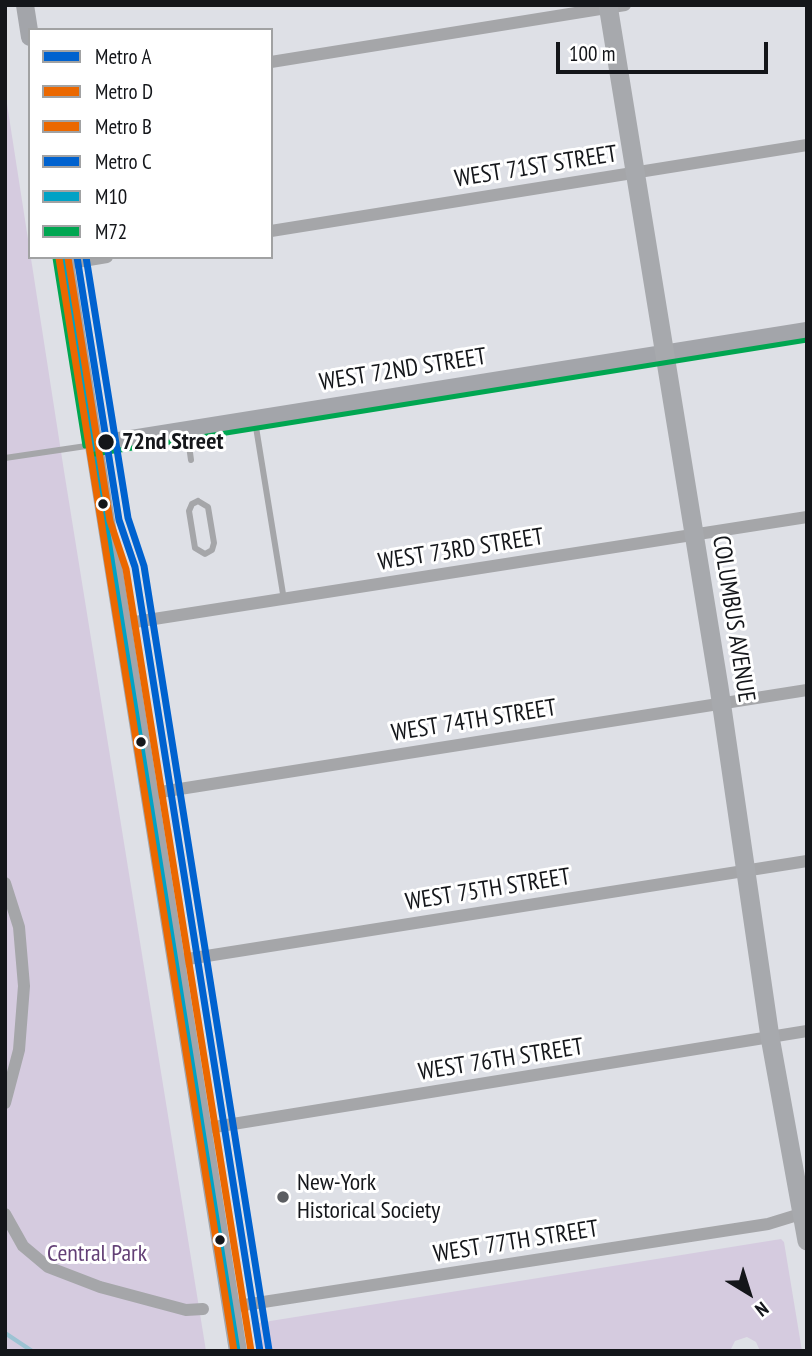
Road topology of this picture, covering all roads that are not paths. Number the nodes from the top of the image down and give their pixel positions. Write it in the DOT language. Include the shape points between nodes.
graph roads {
  1 [pos="24,5"];
  2 [pos="614,6"];
  3 [pos="28,28"];
  4 [pos="273,62"];
  5 [pos="807,145"];
  6 [pos="635,172"];
  7 [pos="273,231"];
  8 [pos="86,259"];
  9 [pos="65,261"];
  10 [pos="807,331"];
  11 [pos="663,354"];
  12 [pos="254,419"];
  13 [pos="186,429"];
  14 [pos="94,445"];
  15 [pos="6,458"];
  16 [pos="191,460"];
  17 [pos="197,497"];
  18 [pos="807,517"];
  19 [pos="694,535"];
  20 [pos="284,600"];
  21 [pos="122,624"];
  22 [pos="807,690"];
  23 [pos="722,703"];
  24 [pos="148,794"];
  25 [pos="807,861"];
  26 [pos="747,870"];
  27 [pos="5,883"];
  28 [pos="175,961"];
  29 [pos="807,1031"];
  30 [pos="770,1037"];
  31 [pos="5,1103"];
  32 [pos="202,1129"];
  33 [pos="805,1213"];
  34 [pos="5,1214"];
  35 [pos="807,1241"];
  36 [pos="231,1307"];
  37 [pos="203,1309"];
  38 [pos="238,1351"];
  1 -- 3 [label="main road"];
  2 -- 4 [label="street"];
  2 -- 6 [label="main road, COLUMBUS AVENUE"];
  5 -- 6 [label="street, WEST 71ST STREET"];
  6 -- 7 [label="street, WEST 71ST STREET"];
  6 -- 11 [label="main road, COLUMBUS AVENUE"];
  8 -- 9 [label="street"];
  9 -- 14 [label="main road"];
  10 -- 11 [label="main road, WEST 72ND STREET"];
  11 -- 12 [label="main road, WEST 72ND STREET"];
  11 -- 19 [label="main road, COLUMBUS AVENUE"];
  12 -- 13 [label="main road, WEST 72ND STREET"];
  12 -- 20 [label="lane"];
  13 -- 14 [label="main road, WEST 72ND STREET"];
  13 -- 16 [label="lane"];
  14 -- 15 [label="lane, WEST 72ND STREET"];
  14 -- 21 [label="main road"];
  17 -- 17 [label="lane" via="189,511 195,548 205,554 214,544 208,507"];
  18 -- 19 [label="street, WEST 73RD STREET"];
  19 -- 20 [label="street, WEST 73RD STREET"];
  19 -- 23 [label="main road, COLUMBUS AVENUE"];
  20 -- 21 [label="street, WEST 73RD STREET"];
  21 -- 24 [label="main road"];
  22 -- 23 [label="street, WEST 74TH STREET"];
  23 -- 24 [label="street, WEST 74TH STREET"];
  23 -- 26 [label="main road, COLUMBUS AVENUE"];
  24 -- 28 [label="main road"];
  25 -- 26 [label="street, WEST 75TH STREET"];
  26 -- 28 [label="street, WEST 75TH STREET"];
  26 -- 30 [label="main road, COLUMBUS AVENUE"];
  27 -- 31 [label="street" via="19,927 24,986 19,1050"];
  28 -- 32 [label="main road"];
  29 -- 30 [label="street, WEST 76TH STREET"];
  30 -- 32 [label="street, WEST 76TH STREET"];
  30 -- 33 [label="main road, COLUMBUS AVENUE"];
  32 -- 36 [label="main road"];
  33 -- 35 [label="main road, COLUMBUS AVENUE"];
  33 -- 36 [label="street, WEST 77TH STREET" via="768,1224"];
  34 -- 37 [label="street" via="23,1246 58,1271 186,1310"];
  36 -- 38 [label="main road"];
}
